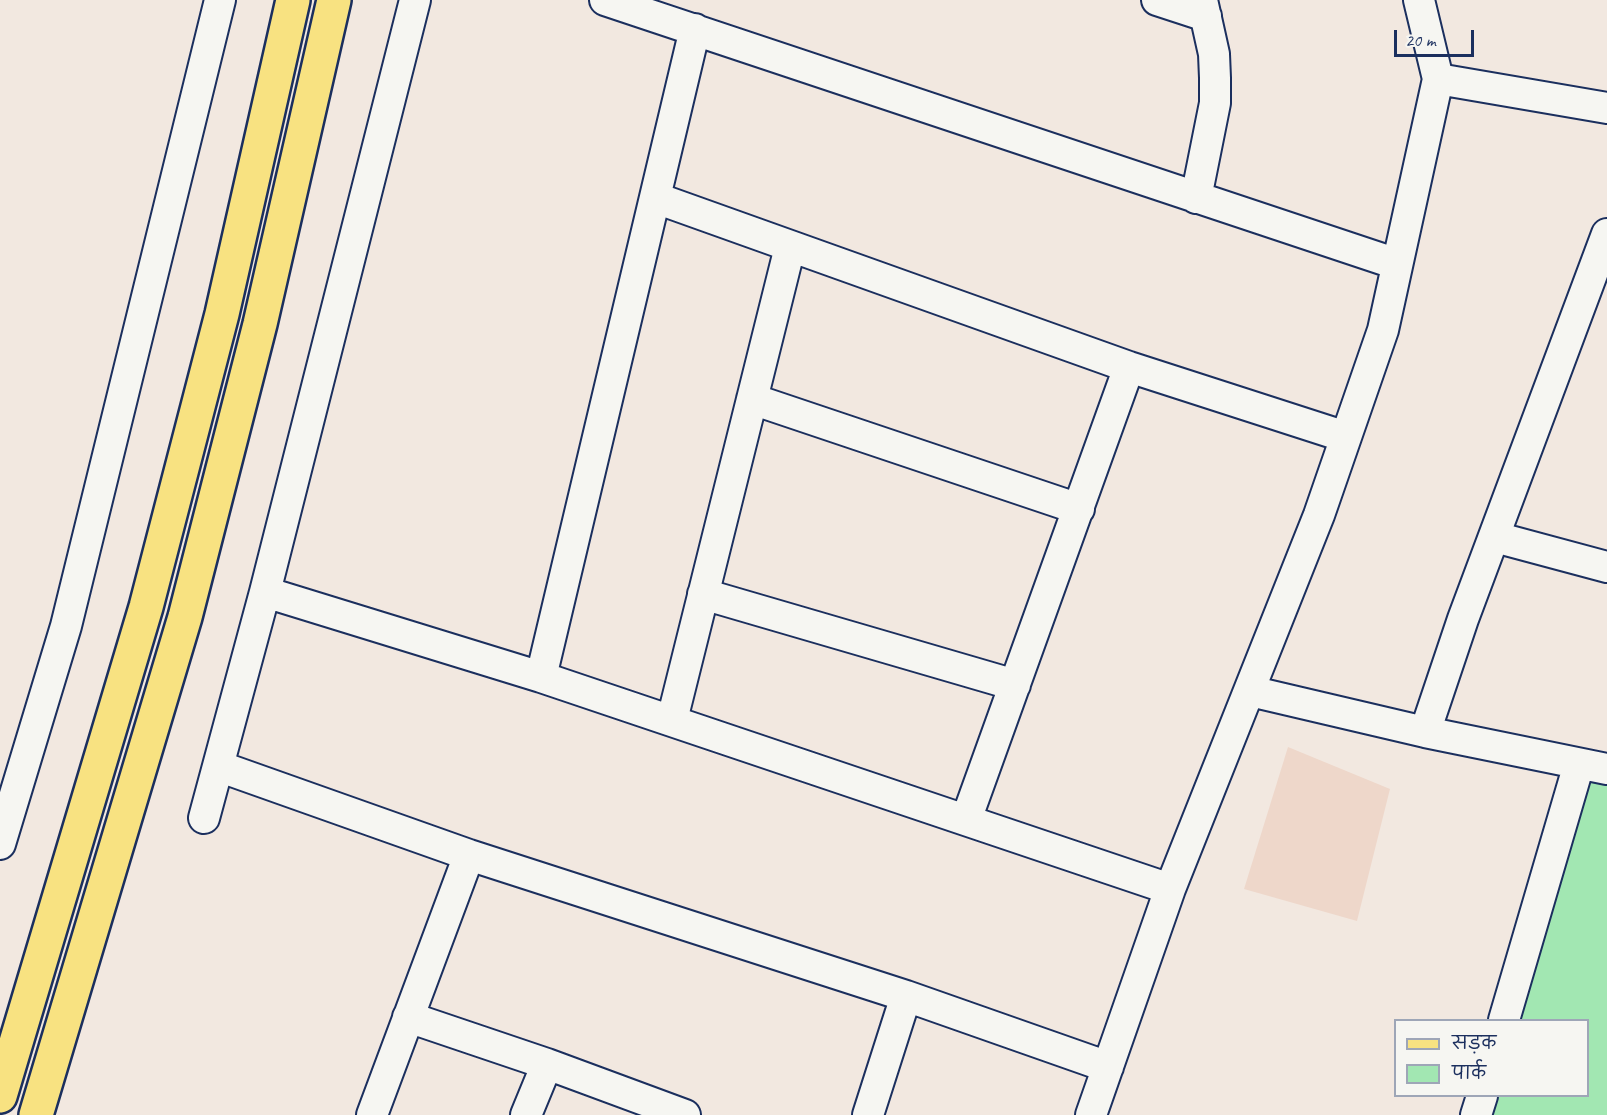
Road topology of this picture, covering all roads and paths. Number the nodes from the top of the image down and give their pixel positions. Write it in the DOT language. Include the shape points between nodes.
graph roads {
  1 [pos="220,0"];
  2 [pos="293,0"];
  3 [pos="334,0"];
  4 [pos="415,0"];
  5 [pos="605,0"];
  6 [pos="1157,0"];
  7 [pos="1419,0"];
  8 [pos="1204,8"];
  9 [pos="695,29"];
  10 [pos="1437,78"];
  11 [pos="1607,108"];
  12 [pos="656,198"];
  13 [pos="1196,198"];
  14 [pos="1607,234"];
  15 [pos="790,247"];
  16 [pos="1397,264"];
  17 [pos="1130,367"];
  18 [pos="752,399"];
  19 [pos="1346,437"];
  20 [pos="1079,509"];
  21 [pos="1495,537"];
  22 [pos="1607,567"];
  23 [pos="265,592"];
  24 [pos="703,594"];
  25 [pos="541,677"];
  26 [pos="1015,685"];
  27 [pos="1250,691"];
  28 [pos="672,720"];
  29 [pos="1425,732"];
  30 [pos="218,766"];
  31 [pos="1593,767"];
  32 [pos="204,818"];
  33 [pos="966,820"];
  34 [pos="0,844"];
  35 [pos="469,855"];
  36 [pos="1170,889"];
  37 [pos="906,996"];
  38 [pos="408,1017"];
  39 [pos="1504,1019"];
  40 [pos="547,1064"];
  41 [pos="1108,1067"];
  42 [pos="0,1096"];
  43 [pos="1481,1097"];
  44 [pos="36,1115"];
  45 [pos="372,1115"];
  46 [pos="526,1115"];
  47 [pos="685,1115"];
  48 [pos="868,1115"];
  49 [pos="1091,1115"];
  50 [pos="1476,1115"];
  1 -- 34 [label="street" via="66,626"];
  2 -- 42 [label="main road" via="222,314 146,607"];
  3 -- 44 [label="main road" via="260,324 185,617"];
  4 -- 23 [label="street"];
  5 -- 9 [label="street"];
  6 -- 8 [label="street"];
  7 -- 10 [label="street"];
  8 -- 13 [label="street" via="1214,54 1215,104"];
  9 -- 12 [label="street"];
  9 -- 13 [label="street"];
  10 -- 11 [label="street"];
  10 -- 16 [label="street"];
  12 -- 15 [label="street"];
  12 -- 25 [label="street"];
  13 -- 16 [label="street"];
  14 -- 21 [label="street"];
  15 -- 17 [label="street"];
  15 -- 18 [label="street"];
  16 -- 19 [label="street" via="1383,330"];
  17 -- 19 [label="street"];
  17 -- 20 [label="street"];
  18 -- 20 [label="street"];
  18 -- 24 [label="street"];
  19 -- 27 [label="street"];
  20 -- 26 [label="street"];
  21 -- 22 [label="street"];
  21 -- 29 [label="street"];
  23 -- 25 [label="street"];
  23 -- 30 [label="street"];
  24 -- 26 [label="street"];
  24 -- 28 [label="street"];
  25 -- 28 [label="street"];
  26 -- 33 [label="street"];
  27 -- 29 [label="street"];
  27 -- 36 [label="street"];
  28 -- 33 [label="street"];
  29 -- 31 [label="street"];
  30 -- 32 [label="street"];
  30 -- 35 [label="street"];
  31 -- 39 [label="street"];
  33 -- 36 [label="street"];
  35 -- 37 [label="street"];
  35 -- 38 [label="street"];
  36 -- 41 [label="street"];
  37 -- 41 [label="street"];
  37 -- 48 [label="street"];
  38 -- 40 [label="street"];
  38 -- 45 [label="street"];
  40 -- 46 [label="street"];
  40 -- 47 [label="street"];
  41 -- 49 [label="street"];
  43 -- 50 [label="street"];
}
